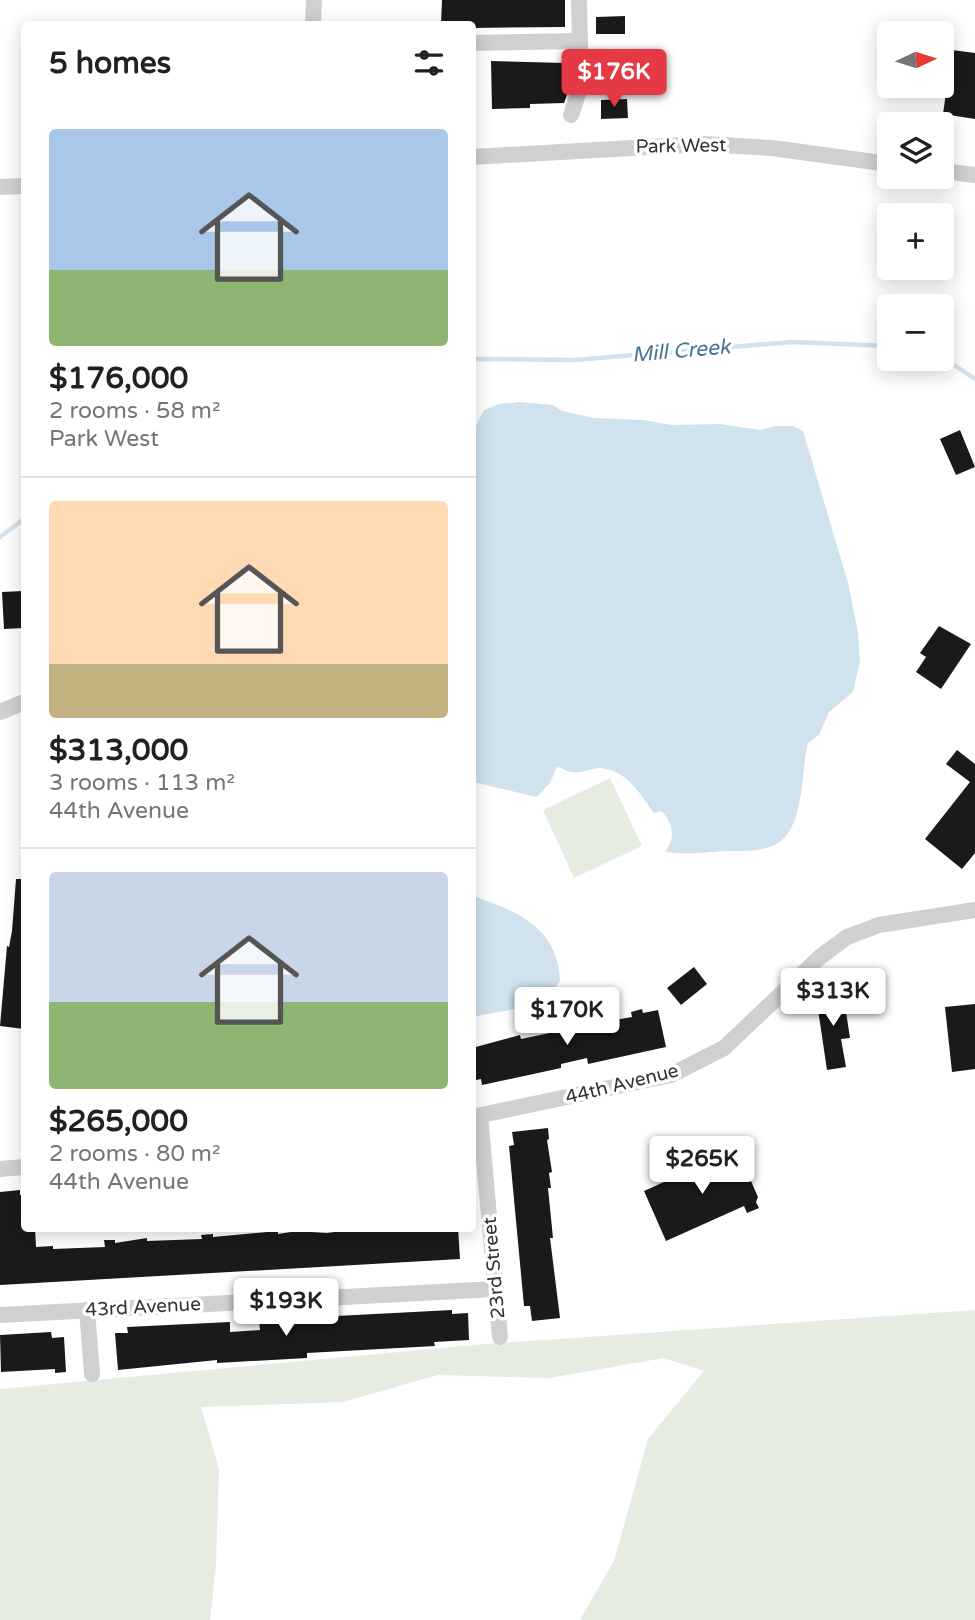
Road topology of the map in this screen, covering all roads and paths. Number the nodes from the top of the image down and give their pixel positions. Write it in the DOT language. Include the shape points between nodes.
graph roads {
  1 [pos="314,0"];
  2 [pos="579,0"];
  3 [pos="313,21"];
  4 [pos="580,41"];
  5 [pos="476,43"];
  6 [pos="571,114"];
  7 [pos="476,157"];
  8 [pos="877,162"];
  9 [pos="954,172"];
  10 [pos="975,175"];
  11 [pos="21,186"];
  12 [pos="0,187"];
  13 [pos="21,703"];
  14 [pos="0,712"];
  15 [pos="975,910"];
  16 [pos="476,1117"];
  17 [pos="21,1167"];
  18 [pos="0,1169"];
  19 [pos="496,1289"];
  20 [pos="87,1310"];
  21 [pos="0,1315"];
  22 [pos="500,1336"];
  23 [pos="92,1374"];
  1 -- 3 [label="street"];
  2 -- 4 [label="street"];
  4 -- 5 [label="street"];
  4 -- 6 [label="street" via="581,85"];
  7 -- 8 [label="street, Park West" via="703,144"];
  9 -- 10 [label="street"];
  11 -- 12 [label="street"];
  13 -- 14 [label="street"];
  15 -- 16 [label="street, 44th Avenue" via="889,923 847,937 724,1048 679,1071"];
  16 -- 19 [label="street, 23rd Street"];
  17 -- 18 [label="street"];
  19 -- 20 [label="street, 43rd Avenue"];
  19 -- 22 [label="street, 23rd Street"];
  20 -- 21 [label="street, 43rd Avenue"];
  20 -- 23 [label="street"];
}
